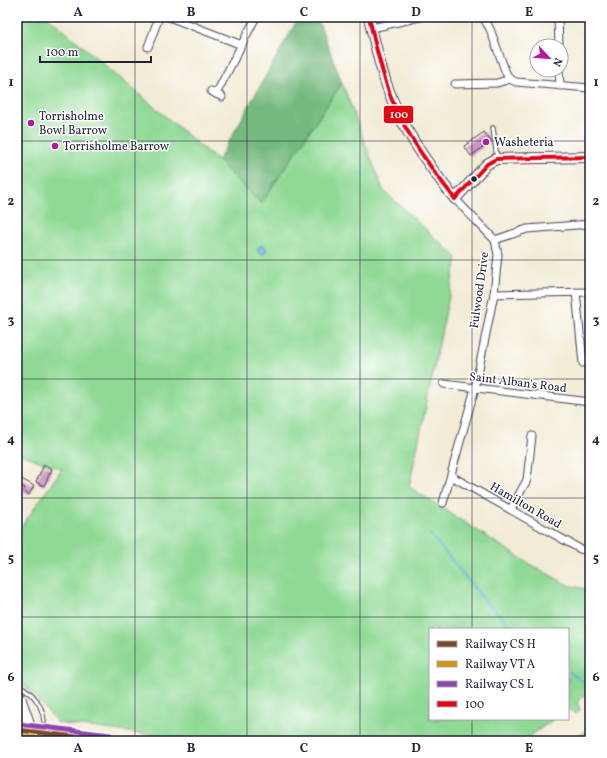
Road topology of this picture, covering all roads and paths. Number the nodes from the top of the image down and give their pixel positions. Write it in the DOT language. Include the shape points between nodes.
graph roads {
  1 [pos="159,17"];
  2 [pos="169,17"];
  3 [pos="256,17"];
  4 [pos="369,17"];
  5 [pos="420,17"];
  6 [pos="483,17"];
  7 [pos="558,17"];
  8 [pos="372,28"];
  9 [pos="559,38"];
  10 [pos="242,45"];
  11 [pos="148,47"];
  12 [pos="560,78"];
  13 [pos="510,79"];
  14 [pos="455,84"];
  15 [pos="560,86"];
  16 [pos="590,88"];
  17 [pos="216,94"];
  18 [pos="492,128"];
  19 [pos="590,157"];
  20 [pos="497,159"];
  21 [pos="455,199"];
  22 [pos="590,224"];
  23 [pos="495,240"];
  24 [pos="576,292"];
  25 [pos="590,292"];
  26 [pos="494,294"];
  27 [pos="582,363"];
  28 [pos="444,384"];
  29 [pos="475,388"];
  30 [pos="590,402"];
  31 [pos="532,436"];
  32 [pos="451,476"];
  33 [pos="443,504"];
  34 [pos="511,509"];
  35 [pos="590,552"];
  36 [pos="17,684"];
  37 [pos="17,690"];
  38 [pos="44,721"];
  39 [pos="33,736"];
  1 -- 11 [label="street"];
  2 -- 10 [label="street"];
  3 -- 10 [label="street"];
  4 -- 8 [label="street, Fulwood Drive"];
  5 -- 8 [label="street"];
  6 -- 13 [label="street"];
  7 -- 9 [label="street"];
  8 -- 21 [label="street, Fulwood Drive" via="387,87 398,110 419,150"];
  10 -- 17 [label="street"];
  12 -- 15 [label="street"];
  13 -- 14 [label="street" via="497,83"];
  13 -- 15 [label="street" via="524,83"];
  15 -- 16 [label="street"];
  18 -- 20 [label="lane"];
  19 -- 20 [label="street"];
  20 -- 21 [label="street" via="487,164"];
  21 -- 23 [label="street, Fulwood Drive"];
  22 -- 23 [label="street" via="527,229"];
  23 -- 26 [label="street, Fulwood Drive" via="498,255"];
  24 -- 25 [label="street"];
  24 -- 26 [label="street"];
  24 -- 27 [label="street"];
  26 -- 29 [label="street, Fulwood Drive"];
  28 -- 29 [label="street, Saint Alban's Road"];
  29 -- 30 [label="street, Saint Alban's Road"];
  29 -- 32 [label="street, Fulwood Drive"];
  31 -- 34 [label="street" via="527,480"];
  32 -- 33 [label="street, Fulwood Drive"];
  32 -- 34 [label="street, Hamilton Road"];
  34 -- 35 [label="street, Hamilton Road" via="580,549"];
  36 -- 38 [label="lane" via="28,690 42,708"];
  37 -- 39 [label="street"];
}
